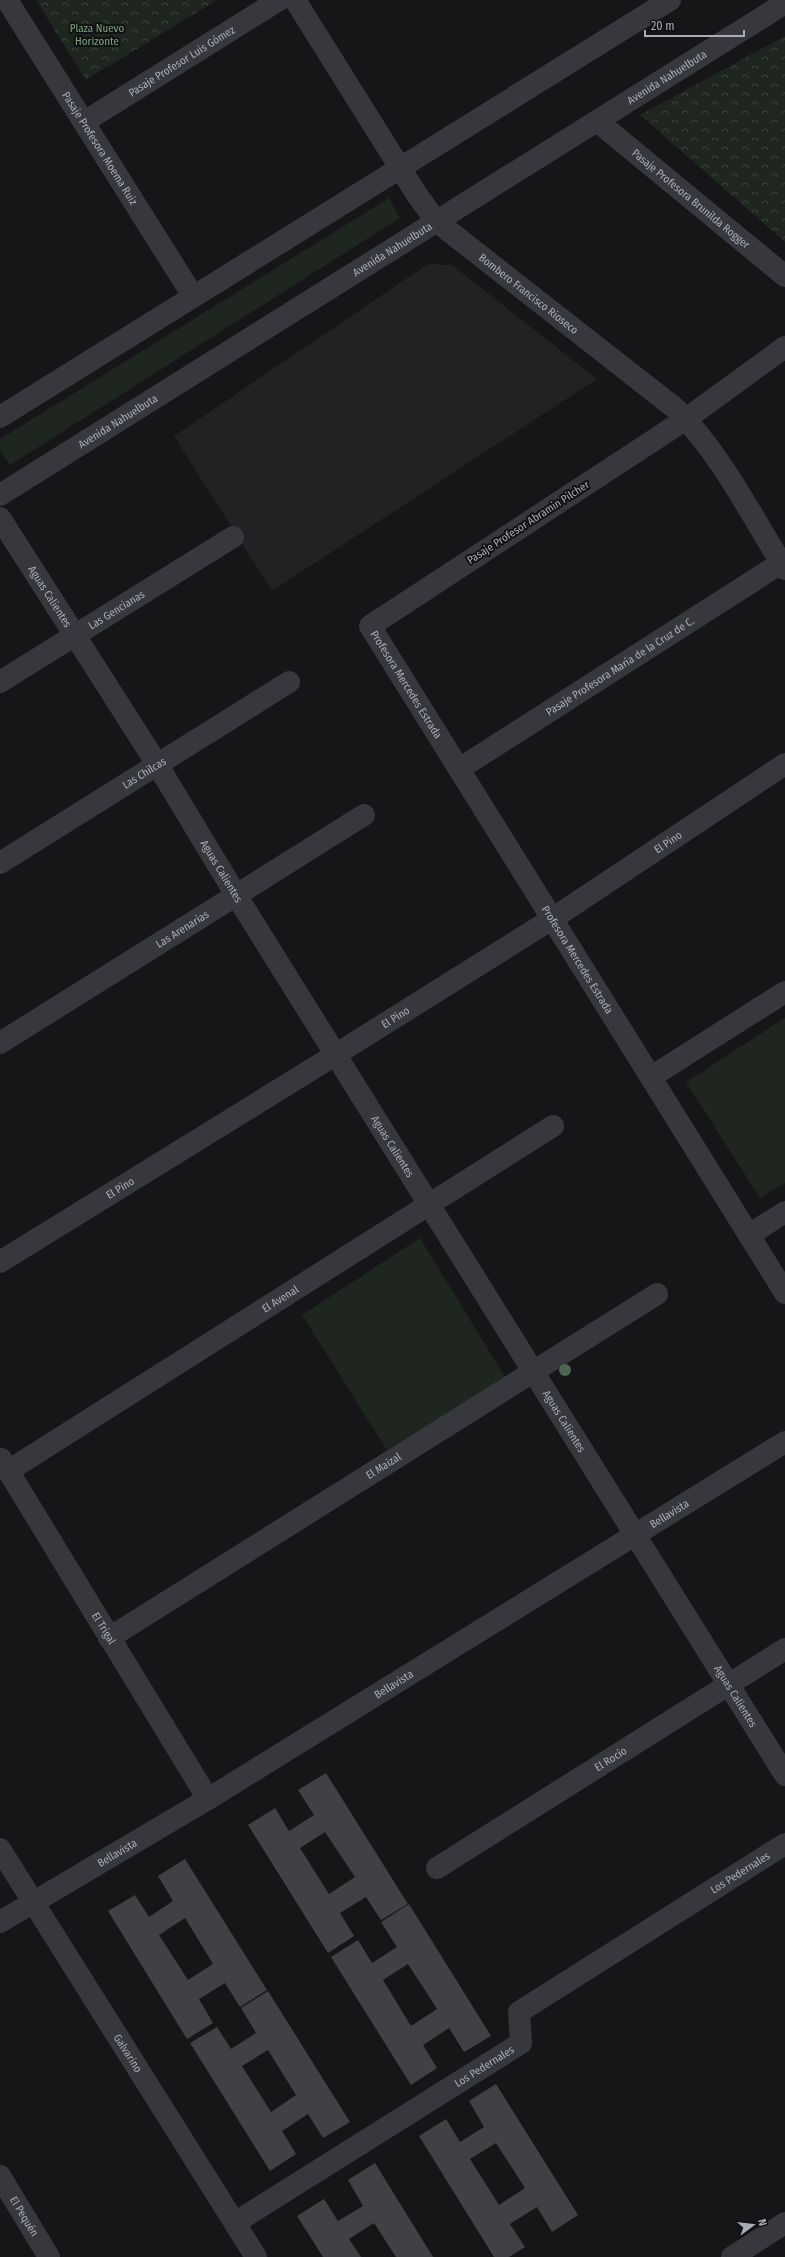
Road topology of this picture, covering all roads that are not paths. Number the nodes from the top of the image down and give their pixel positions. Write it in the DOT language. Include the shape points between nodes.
graph roads {
  1 [pos="7,0"];
  2 [pos="280,0"];
  3 [pos="295,0"];
  4 [pos="670,0"];
  5 [pos="785,3"];
  6 [pos="597,121"];
  7 [pos="84,122"];
  8 [pos="400,168"];
  9 [pos="436,221"];
  10 [pos="785,276"];
  11 [pos="193,296"];
  12 [pos="785,347"];
  13 [pos="0,417"];
  14 [pos="686,419"];
  15 [pos="0,495"];
  16 [pos="0,518"];
  17 [pos="234,537"];
  18 [pos="783,566"];
  19 [pos="370,626"];
  20 [pos="76,635"];
  21 [pos="0,682"];
  22 [pos="289,682"];
  23 [pos="157,764"];
  24 [pos="785,764"];
  25 [pos="459,769"];
  26 [pos="364,815"];
  27 [pos="0,863"];
  28 [pos="236,895"];
  29 [pos="552,918"];
  30 [pos="785,992"];
  31 [pos="0,1043"];
  32 [pos="336,1055"];
  33 [pos="651,1077"];
  34 [pos="553,1126"];
  35 [pos="430,1204"];
  36 [pos="785,1212"];
  37 [pos="749,1235"];
  38 [pos="0,1262"];
  39 [pos="785,1293"];
  40 [pos="658,1294"];
  41 [pos="534,1372"];
  42 [pos="785,1442"];
  43 [pos="4,1465"];
  44 [pos="636,1536"];
  45 [pos="109,1638"];
  46 [pos="785,1649"];
  47 [pos="728,1684"];
  48 [pos="785,1775"];
  49 [pos="208,1799"];
  50 [pos="785,1844"];
  51 [pos="0,1849"];
  52 [pos="437,1868"];
  53 [pos="32,1901"];
  54 [pos="0,1922"];
  55 [pos="0,2176"];
  56 [pos="236,2222"];
  57 [pos="785,2223"];
  58 [pos="49,2257"];
  59 [pos="256,2257"];
  60 [pos="732,2257"];
  1 -- 7 [label="street, Pasaje Profesora Moema Ruiz"];
  2 -- 7 [label="street, Pasaje Profesor Luis Gómez"];
  3 -- 8 [label="street, Bombero Francisco Rioseco"];
  4 -- 8 [label="street"];
  5 -- 6 [label="street, Avenida Nahuelbuta"];
  6 -- 9 [label="street, Avenida Nahuelbuta"];
  6 -- 10 [label="street, Pasaje Profesora Brunilda Rogger"];
  7 -- 11 [label="street, Pasaje Profesora Moema Ruiz"];
  8 -- 9 [label="street, Bombero Francisco Rioseco"];
  8 -- 11 [label="street"];
  9 -- 14 [label="street, Bombero Francisco Rioseco"];
  9 -- 15 [label="street, Avenida Nahuelbuta"];
  11 -- 13 [label="street"];
  12 -- 14 [label="street, Pasaje Profesor Abramin Pilcher"];
  14 -- 18 [label="street, Bombero Francisco Rioseco" via="710,449"];
  14 -- 19 [label="street, Pasaje Profesor Abramin Pilcher"];
  16 -- 20 [label="street, Aguas Calientes"];
  17 -- 20 [label="street, Las Gencianas"];
  18 -- 25 [label="street, Pasaje Profesora María de la Cruz de C."];
  19 -- 25 [label="street, Profesora Mercedes Estrada"];
  20 -- 21 [label="street, Las Gencianas"];
  20 -- 23 [label="street, Aguas Calientes"];
  22 -- 23 [label="street, Las Chilcas"];
  23 -- 27 [label="street, Las Chilcas"];
  23 -- 28 [label="street, Aguas Calientes"];
  24 -- 29 [label="street, El Pino"];
  25 -- 29 [label="street, Profesora Mercedes Estrada"];
  26 -- 28 [label="street, Las Arenarias"];
  28 -- 31 [label="street, Las Arenarias"];
  28 -- 32 [label="street, Aguas Calientes"];
  29 -- 32 [label="street, El Pino"];
  29 -- 33 [label="street, Profesora Mercedes Estrada"];
  30 -- 33 [label="street"];
  32 -- 35 [label="street, Aguas Calientes"];
  32 -- 38 [label="street, El Pino"];
  33 -- 37 [label="street, Profesora Mercedes Estrada"];
  34 -- 35 [label="street, El Avenal"];
  35 -- 41 [label="street, Aguas Calientes"];
  35 -- 43 [label="street, El Avenal"];
  36 -- 37 [label="street"];
  37 -- 39 [label="street, Profesora Mercedes Estrada"];
  40 -- 41 [label="street, El Maizal"];
  41 -- 44 [label="street, Aguas Calientes"];
  41 -- 45 [label="street, El Maizal"];
  42 -- 44 [label="street, Bellavista"];
  43 -- 45 [label="street, El Trigal"];
  44 -- 47 [label="street, Aguas Calientes"];
  44 -- 49 [label="street, Bellavista"];
  45 -- 49 [label="street, El Trigal"];
  46 -- 47 [label="street, El Rocío"];
  47 -- 48 [label="street, Aguas Calientes"];
  47 -- 52 [label="street, El Rocío"];
  49 -- 53 [label="street, Bellavista"];
  50 -- 56 [label="street, Los Pedernales" via="519,2012 521,2042"];
  51 -- 53 [label="street, Galvarino"];
  53 -- 54 [label="street, Bellavista"];
  53 -- 56 [label="street, Galvarino"];
  55 -- 58 [label="street, El Pequén"];
  56 -- 59 [label="street, Galvarino"];
  57 -- 60 [label="street"];
}
